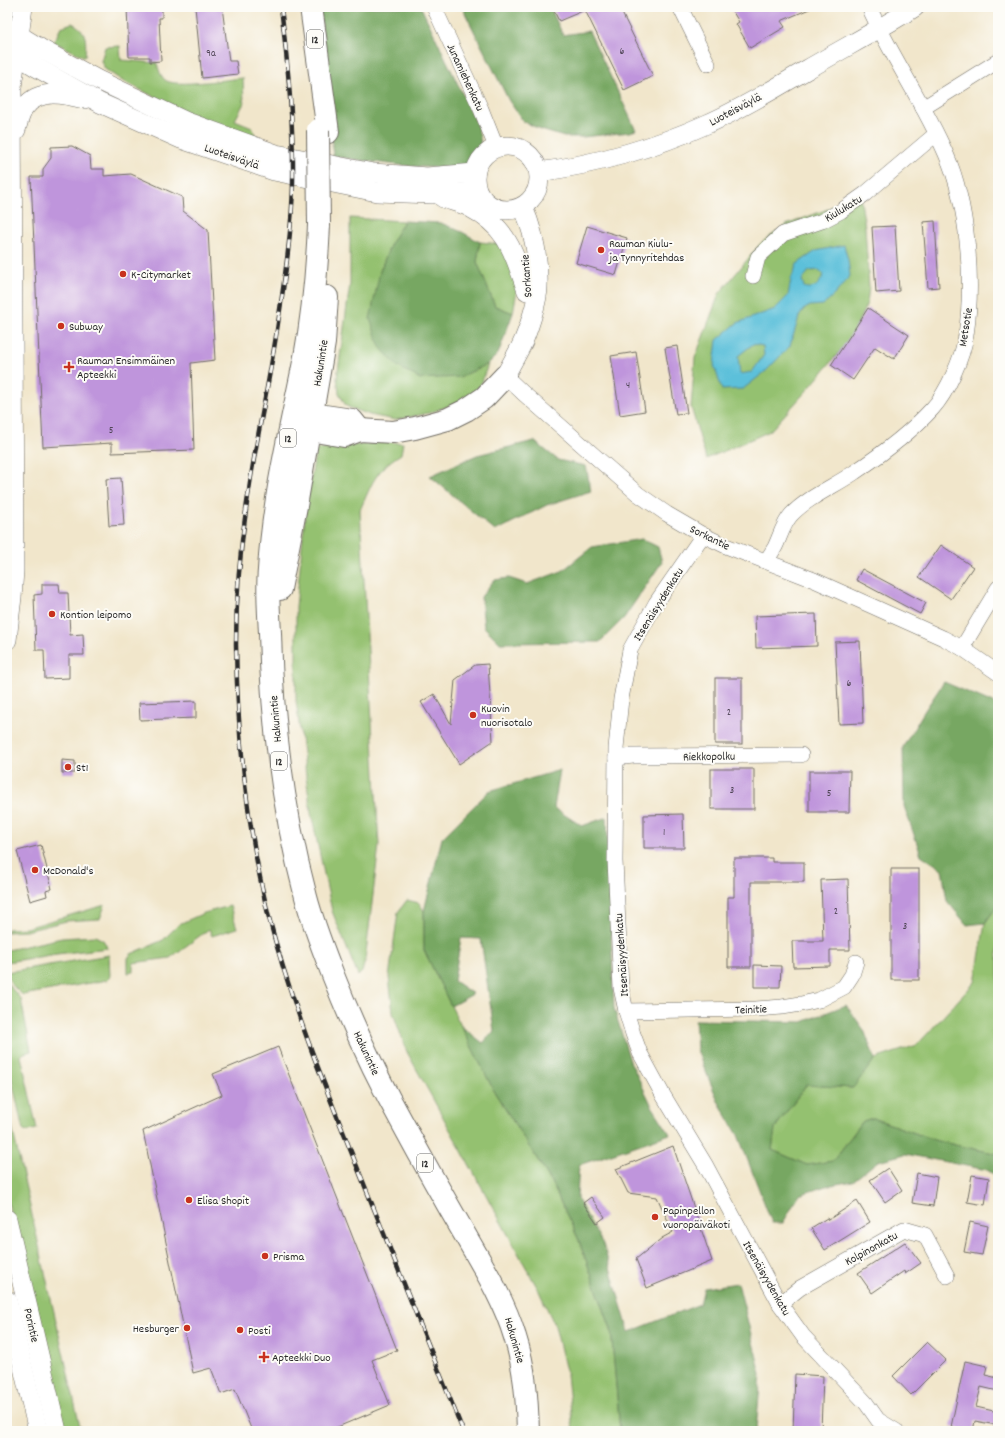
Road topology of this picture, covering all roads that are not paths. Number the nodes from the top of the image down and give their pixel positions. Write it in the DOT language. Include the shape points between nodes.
graph roads {
  1 [pos="23,7"];
  2 [pos="311,7"];
  3 [pos="434,7"];
  4 [pos="680,7"];
  5 [pos="869,7"];
  6 [pos="915,7"];
  7 [pos="879,28"];
  8 [pos="12,41"];
  9 [pos="998,61"];
  10 [pos="708,64"];
  11 [pos="100,102"];
  12 [pos="923,108"];
  13 [pos="936,134"];
  14 [pos="11,145"];
  15 [pos="496,147"];
  16 [pos="475,172"];
  17 [pos="539,172"];
  18 [pos="477,192"];
  19 [pos="432,194"];
  20 [pos="523,207"];
  21 [pos="500,210"];
  22 [pos="753,276"];
  23 [pos="527,291"];
  24 [pos="529,324"];
  25 [pos="10,326"];
  26 [pos="505,376"];
  27 [pos="304,420"];
  28 [pos="703,536"];
  29 [pos="766,561"];
  30 [pos="998,588"];
  31 [pos="7,640"];
  32 [pos="962,648"];
  33 [pos="998,673"];
  34 [pos="801,754"];
  35 [pos="616,758"];
  36 [pos="856,962"];
  37 [pos="626,1011"];
  38 [pos="7,1219"];
  39 [pos="947,1276"];
  40 [pos="7,1300"];
  41 [pos="780,1304"];
  42 [pos="876,1425"];
  43 [pos="38,1431"];
  44 [pos="57,1431"];
  45 [pos="528,1431"];
  46 [pos="896,1431"];
  1 -- 8 [label="main road"];
  2 -- 27 [label="highway, Hakunintie / 12" via="323,131 324,343"];
  3 -- 15 [label="street, Junamiehenkatu"];
  4 -- 10 [label="street"];
  5 -- 7 [label="street, Metsotie"];
  6 -- 7 [label="main road, Luoteisväylä"];
  7 -- 12 [label="street, Metsotie"];
  7 -- 17 [label="main road, Luoteisväylä" via="708,124 635,150"];
  8 -- 11 [label="main road, Luoteisväylä"];
  8 -- 14 [label="main road"];
  8 -- 16 [label="main road, Luoteisväylä" via="187,122 276,154 373,173 427,177"];
  9 -- 12 [label="street"];
  11 -- 14 [label="main road" via="58,94 37,97 24,107"];
  11 -- 19 [label="main road, Luoteisväylä" via="181,139 274,171 377,192"];
  12 -- 13 [label="street, Metsotie"];
  13 -- 22 [label="street, Kiulukatu" via="841,211 822,221 783,234 758,257"];
  13 -- 29 [label="street, Metsotie" via="956,180 970,273 966,336 955,370 945,393 932,409 897,441 790,516"];
  14 -- 25 [label="main road"];
  15 -- 16 [label="main road" via="484,153"];
  15 -- 17 [label="main road" via="516,147 534,160"];
  16 -- 18 [label="main road"];
  17 -- 20 [label="main road" via="536,192"];
  18 -- 19 [label="main road, Luoteisväylä"];
  18 -- 21 [label="main road" via="481,198"];
  19 -- 23 [label="main road" via="469,206 504,234"];
  20 -- 21 [label="main road"];
  20 -- 24 [label="main road, Sorkantie" via="530,223 536,252 538,289"];
  21 -- 23 [label="main road, Sorkantie" via="516,229 524,248"];
  23 -- 24 [label="main road, Sorkantie"];
  24 -- 26 [label="main road, Sorkantie"];
  25 -- 31 [label="main road" via="14,571"];
  26 -- 27 [label="highway" via="484,398 466,410 448,419 415,428 393,432 360,430 344,436"];
  26 -- 28 [label="street, Sorkantie" via="638,494"];
  27 -- 45 [label="highway, Hakunintie / 12" via="296,506 270,651 276,739 299,869 319,939 373,1068 505,1308 518,1345 524,1377"];
  28 -- 29 [label="street, Sorkantie"];
  28 -- 35 [label="street, Itsenäisyydenkatu" via="656,603 630,650 620,699"];
  29 -- 32 [label="street, Sorkantie" via="814,580"];
  30 -- 32 [label="street"];
  32 -- 33 [label="street, Sorkantie"];
  34 -- 35 [label="street, Riekkopolku"];
  35 -- 37 [label="street, Itsenäisyydenkatu" via="615,861 622,988"];
  36 -- 37 [label="street, Teinitie" via="852,975 844,987 819,1000 801,1004 782,1008"];
  37 -- 41 [label="street, Itsenäisyydenkatu" via="640,1053 706,1166"];
  38 -- 44 [label="main road, Porintie"];
  39 -- 41 [label="street, Kolpinonkatu" via="925,1235 904,1229 800,1288"];
  40 -- 43 [label="main road, Porintie"];
  41 -- 42 [label="street, Itsenäisyydenkatu" via="803,1336 866,1403"];
  42 -- 46 [label="street, Itsenäisyydenkatu"];
}
